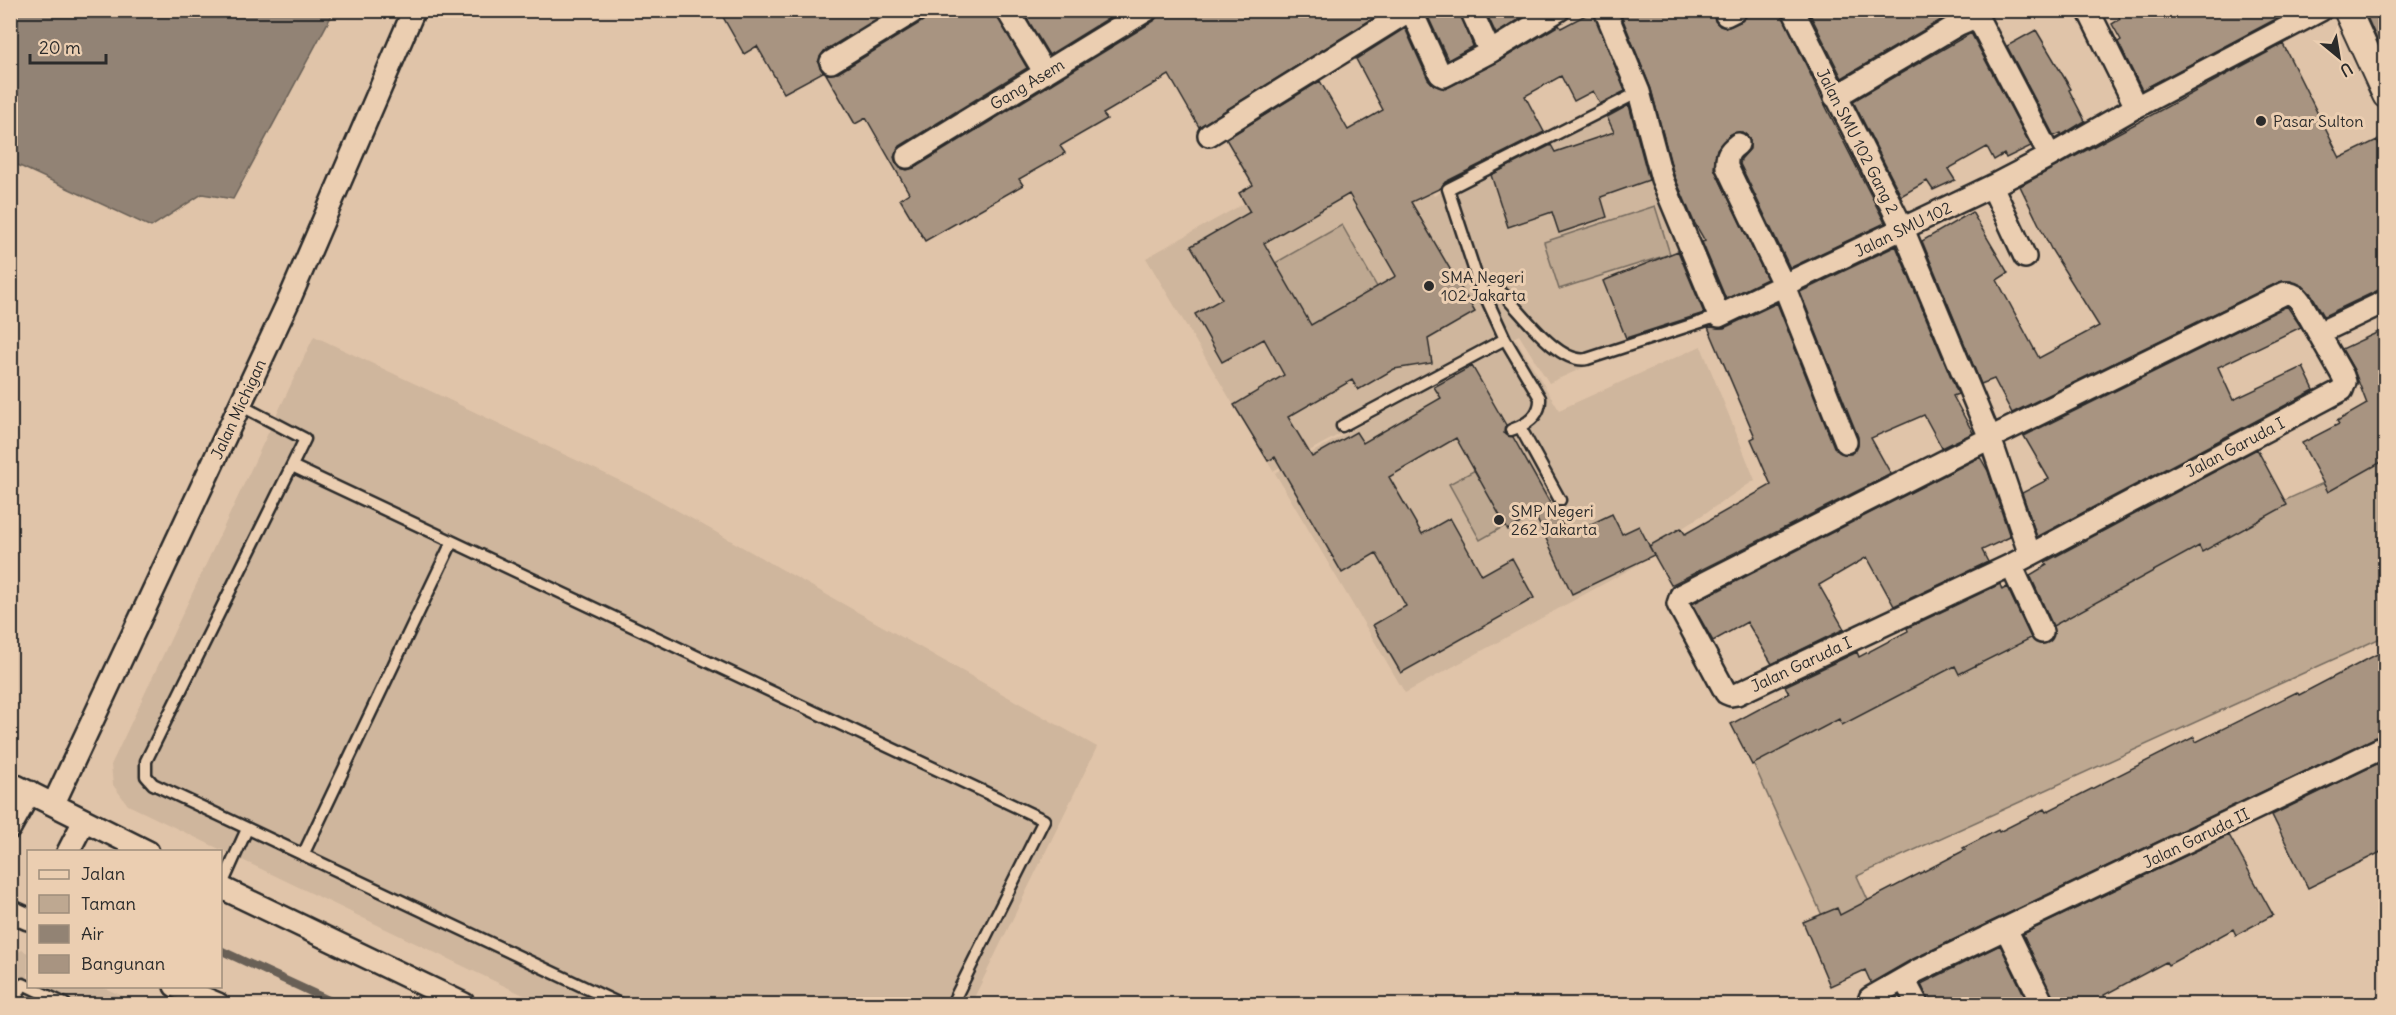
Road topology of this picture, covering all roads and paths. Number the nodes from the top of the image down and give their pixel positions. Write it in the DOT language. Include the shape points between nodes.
graph roads {
  1 [pos="414,10"];
  2 [pos="916,10"];
  3 [pos="1007,10"];
  4 [pos="1147,10"];
  5 [pos="1411,10"];
  6 [pos="1471,10"];
  7 [pos="1558,10"];
  8 [pos="1605,10"];
  9 [pos="1793,10"];
  10 [pos="2088,10"];
  11 [pos="2321,10"];
  12 [pos="2347,10"];
  13 [pos="1490,52"];
  14 [pos="831,62"];
  15 [pos="1045,73"];
  16 [pos="1639,92"];
  17 [pos="2385,93"];
  18 [pos="1835,97"];
  19 [pos="2136,107"];
  20 [pos="1209,135"];
  21 [pos="1738,144"];
  22 [pos="2050,156"];
  23 [pos="906,157"];
  24 [pos="1992,186"];
  25 [pos="1904,229"];
  26 [pos="2025,257"];
  27 [pos="1784,286"];
  28 [pos="1484,294"];
  29 [pos="2385,302"];
  30 [pos="1719,316"];
  31 [pos="2319,333"];
  32 [pos="1505,339"];
  33 [pos="240,405"];
  34 [pos="1342,426"];
  35 [pos="1990,438"];
  36 [pos="1846,442"];
  37 [pos="292,466"];
  38 [pos="1560,500"];
  39 [pos="452,542"];
  40 [pos="2030,555"];
  41 [pos="2011,565"];
  42 [pos="2042,632"];
  43 [pos="2385,746"];
  44 [pos="20,787"];
  45 [pos="54,803"];
  46 [pos="84,820"];
  47 [pos="10,828"];
  48 [pos="247,829"];
  49 [pos="69,850"];
  50 [pos="144,850"];
  51 [pos="303,855"];
  52 [pos="222,882"];
  53 [pos="222,887"];
  54 [pos="10,911"];
  55 [pos="27,919"];
  56 [pos="2006,929"];
  57 [pos="1904,979"];
  58 [pos="27,986"];
  59 [pos="31,988"];
  60 [pos="177,988"];
  61 [pos="1869,998"];
  62 [pos="13,1005"];
  63 [pos="65,1005"];
  64 [pos="218,1005"];
  65 [pos="464,1005"];
  66 [pos="620,1005"];
  67 [pos="952,1005"];
  68 [pos="1917,1005"];
  69 [pos="2043,1005"];
  1 -- 33 [label="street, Jalan Michigan"];
  2 -- 14 [label="street"];
  3 -- 15 [label="street"];
  4 -- 15 [label="street, Gang Asem"];
  5 -- 13 [label="street" via="1440,74 1448,76"];
  5 -- 20 [label="street"];
  6 -- 13 [label="street"];
  7 -- 13 [label="street"];
  8 -- 16 [label="street"];
  9 -- 18 [label="street, Jalan SMU 102 Gang 2"];
  10 -- 19 [label="street"];
  11 -- 19 [label="street, Jalan SMU 102"];
  12 -- 17 [label="street"];
  15 -- 23 [label="street, Gang Asem"];
  16 -- 28 [label="lane" via="1449,187"];
  16 -- 30 [label="street" via="1662,179"];
  18 -- 22 [label="street" via="1973,18 1980,22"];
  18 -- 25 [label="street, Jalan SMU 102 Gang 2"];
  19 -- 22 [label="street, Jalan SMU 102"];
  21 -- 27 [label="street" via="1726,158 1727,167"];
  22 -- 24 [label="street, Jalan SMU 102"];
  24 -- 25 [label="street, Jalan SMU 102"];
  24 -- 26 [label="street"];
  25 -- 27 [label="street, Jalan SMU 102"];
  25 -- 35 [label="street, Jalan SMU 102 Gang 2"];
  27 -- 30 [label="street, Jalan SMU 102"];
  27 -- 36 [label="street"];
  28 -- 30 [label="lane, Jalan SMU 102" via="1502,292 1554,346 1577,360"];
  28 -- 32 [label="lane"];
  29 -- 31 [label="street"];
  31 -- 35 [label="street, Jalan Garuda I" via="2298,298 2285,293"];
  31 -- 40 [label="street, Jalan Garuda I" via="2345,382 2342,390"];
  32 -- 34 [label="lane"];
  32 -- 38 [label="lane" via="1537,389 1541,406 1533,418 1515,429"];
  33 -- 37 [label="lane" via="305,439"];
  33 -- 45 [label="street, Jalan Michigan"];
  35 -- 40 [label="street, Jalan SMU 102 Gang 2"];
  35 -- 41 [label="street, Jalan Garuda I" via="1687,591 1678,604 1726,693 1731,695"];
  37 -- 39 [label="lane"];
  37 -- 48 [label="lane" via="146,761 146,776 153,784"];
  39 -- 51 [label="lane"];
  39 -- 67 [label="lane" via="1044,820"];
  40 -- 41 [label="street, Jalan Garuda I"];
  41 -- 42 [label="street"];
  43 -- 56 [label="street, Jalan Garuda II"];
  44 -- 45 [label="street"];
  44 -- 47 [label="street"];
  45 -- 46 [label="street"];
  46 -- 49 [label="street"];
  46 -- 50 [label="street"];
  48 -- 51 [label="lane"];
  48 -- 52 [label="lane"];
  51 -- 66 [label="lane"];
  53 -- 65 [label="street"];
  54 -- 55 [label="street"];
  56 -- 57 [label="street, Jalan Garuda II"];
  56 -- 69 [label="street"];
  57 -- 61 [label="street, Jalan Garuda II"];
  57 -- 68 [label="street"];
  58 -- 62 [label="lane" via="23,984"];
  59 -- 63 [label="lane"];
  60 -- 64 [label="street"];
}
